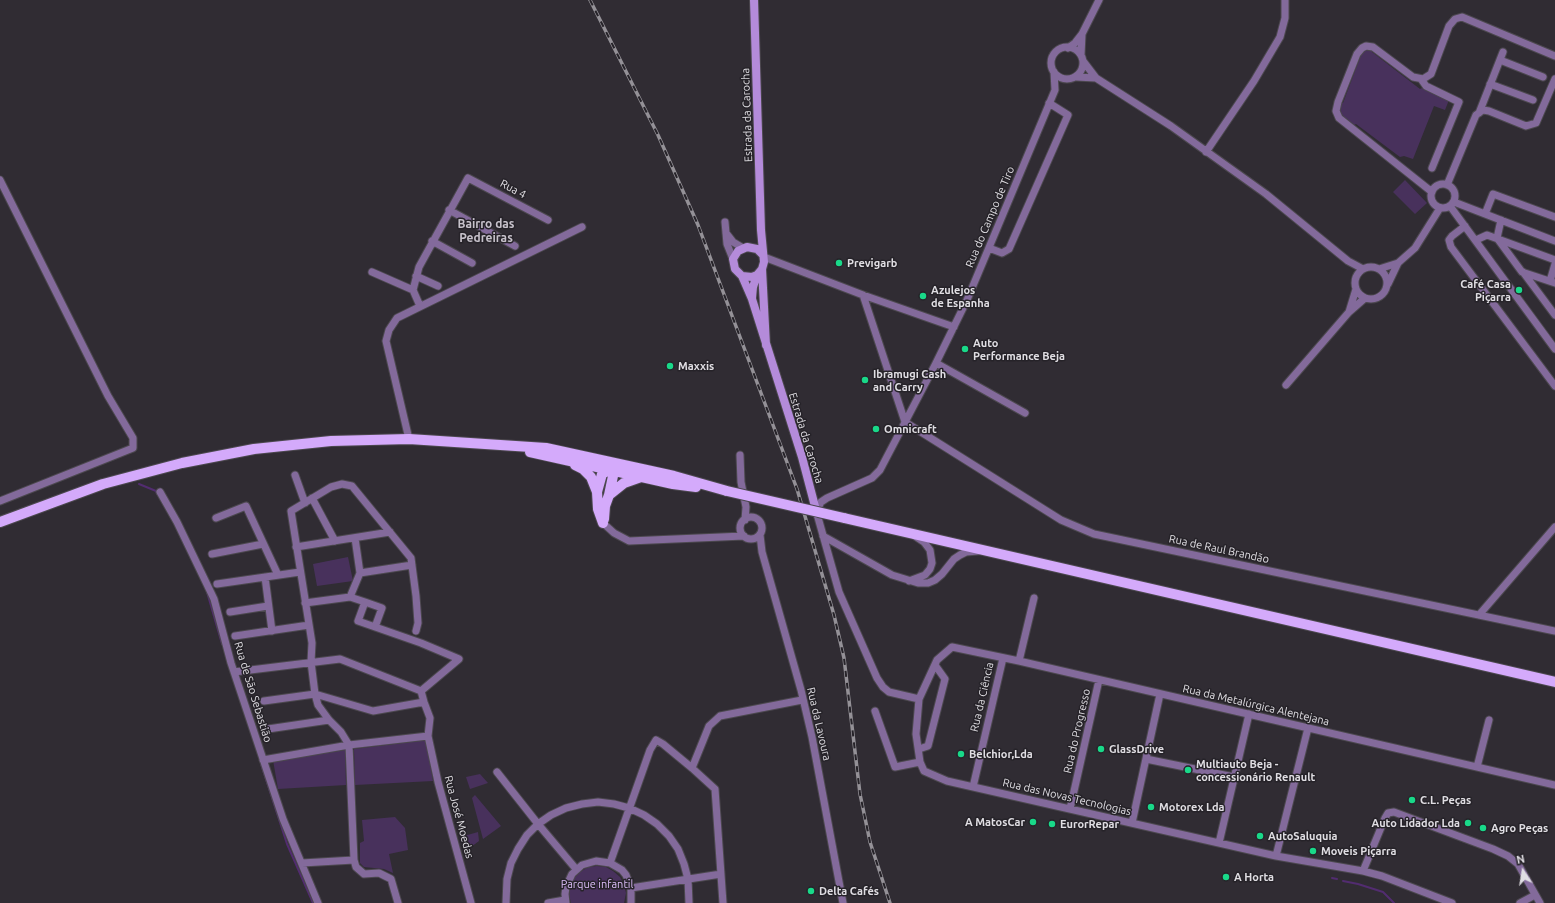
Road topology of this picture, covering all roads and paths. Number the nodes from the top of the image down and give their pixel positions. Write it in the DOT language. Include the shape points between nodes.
graph roads {
  1 [pos="754,0"];
  2 [pos="1099,0"];
  3 [pos="1285,0"];
  4 [pos="1082,34"];
  5 [pos="1068,48"];
  6 [pos="1504,52"];
  7 [pos="1555,56"];
  8 [pos="1082,58"];
  9 [pos="1500,60"];
  10 [pos="1054,72"];
  11 [pos="1076,76"];
  12 [pos="1543,77"];
  13 [pos="1096,78"];
  14 [pos="1068,79"];
  15 [pos="1421,79"];
  16 [pos="1555,79"];
  17 [pos="1490,84"];
  18 [pos="1055,90"];
  19 [pos="1533,100"];
  20 [pos="1049,103"];
  21 [pos="1479,113"];
  22 [pos="1206,152"];
  23 [pos="1432,168"];
  24 [pos="0,180"];
  25 [pos="1447,185"];
  26 [pos="1432,192"];
  27 [pos="1452,204"];
  28 [pos="1440,208"];
  29 [pos="449,210"];
  30 [pos="1485,214"];
  31 [pos="1555,217"];
  32 [pos="548,220"];
  33 [pos="1501,220"];
  34 [pos="725,222"];
  35 [pos="1465,226"];
  36 [pos="582,227"];
  37 [pos="761,230"];
  38 [pos="726,233"];
  39 [pos="1497,238"];
  40 [pos="1476,240"];
  41 [pos="432,241"];
  42 [pos="1555,241"];
  43 [pos="515,246"];
  44 [pos="745,247"];
  45 [pos="989,248"];
  46 [pos="764,256"];
  47 [pos="733,259"];
  48 [pos="1555,260"];
  49 [pos="1348,261"];
  50 [pos="472,263"];
  51 [pos="779,263"];
  52 [pos="1398,263"];
  53 [pos="1555,264"];
  54 [pos="1363,269"];
  55 [pos="1379,269"];
  56 [pos="761,271"];
  57 [pos="372,272"];
  58 [pos="1522,272"];
  59 [pos="416,276"];
  60 [pos="742,276"];
  61 [pos="1356,276"];
  62 [pos="1552,282"];
  63 [pos="1388,284"];
  64 [pos="438,286"];
  65 [pos="1356,289"];
  66 [pos="413,290"];
  67 [pos="862,295"];
  68 [pos="1365,298"];
  69 [pos="752,299"];
  70 [pos="764,299"];
  71 [pos="420,306"];
  72 [pos="1349,312"];
  73 [pos="1555,315"];
  74 [pos="954,327"];
  75 [pos="766,345"];
  76 [pos="1554,347"];
  77 [pos="936,363"];
  78 [pos="1286,385"];
  79 [pos="1555,386"];
  80 [pos="1025,413"];
  81 [pos="905,422"];
  82 [pos="409,439"];
  83 [pos="489,443"];
  84 [pos="740,455"];
  85 [pos="563,460"];
  86 [pos="606,460"];
  87 [pos="635,467"];
  88 [pos="609,471"];
  89 [pos="295,475"];
  90 [pos="641,477"];
  91 [pos="728,491"];
  92 [pos="160,492"];
  93 [pos="597,492"];
  94 [pos="609,495"];
  95 [pos="312,498"];
  96 [pos="0,501"];
  97 [pos="305,503"];
  98 [pos="746,507"];
  99 [pos="818,514"];
  100 [pos="216,518"];
  101 [pos="754,518"];
  102 [pos="745,520"];
  103 [pos="0,522"];
  104 [pos="603,523"];
  105 [pos="1555,527"];
  106 [pos="740,528"];
  107 [pos="390,532"];
  108 [pos="912,534"];
  109 [pos="760,535"];
  110 [pos="725,536"];
  111 [pos="744,536"];
  112 [pos="823,536"];
  113 [pos="355,538"];
  114 [pos="752,539"];
  115 [pos="335,541"];
  116 [pos="263,544"];
  117 [pos="296,547"];
  118 [pos="984,551"];
  119 [pos="762,552"];
  120 [pos="212,554"];
  121 [pos="412,565"];
  122 [pos="300,572"];
  123 [pos="360,573"];
  124 [pos="278,575"];
  125 [pos="264,577"];
  126 [pos="909,581"];
  127 [pos="217,584"];
  128 [pos="350,597"];
  129 [pos="1034,598"];
  130 [pos="365,602"];
  131 [pos="305,603"];
  132 [pos="268,606"];
  133 [pos="230,612"];
  134 [pos="1479,615"];
  135 [pos="308,625"];
  136 [pos="375,627"];
  137 [pos="272,630"];
  138 [pos="416,631"];
  139 [pos="1555,631"];
  140 [pos="235,636"];
  141 [pos="406,638"];
  142 [pos="422,643"];
  143 [pos="1003,658"];
  144 [pos="1019,661"];
  145 [pos="311,662"];
  146 [pos="935,665"];
  147 [pos="234,672"];
  148 [pos="1099,680"];
  149 [pos="1555,682"];
  150 [pos="421,691"];
  151 [pos="315,694"];
  152 [pos="1160,694"];
  153 [pos="919,699"];
  154 [pos="802,700"];
  155 [pos="264,701"];
  156 [pos="424,702"];
  157 [pos="875,711"];
  158 [pos="1249,714"];
  159 [pos="328,720"];
  160 [pos="1489,720"];
  161 [pos="1308,728"];
  162 [pos="268,729"];
  163 [pos="428,736"];
  164 [pos="349,745"];
  165 [pos="919,749"];
  166 [pos="1146,759"];
  167 [pos="263,760"];
  168 [pos="920,762"];
  169 [pos="1477,767"];
  170 [pos="692,768"];
  171 [pos="497,772"];
  172 [pos="1234,777"];
  173 [pos="1555,785"];
  174 [pos="973,787"];
  175 [pos="629,808"];
  176 [pos="1070,809"];
  177 [pos="1132,823"];
  178 [pos="538,824"];
  179 [pos="1219,843"];
  180 [pos="1276,856"];
  181 [pos="354,860"];
  182 [pos="302,863"];
  183 [pos="610,863"];
  184 [pos="576,869"];
  185 [pos="1362,872"];
  186 [pos="721,874"];
  187 [pos="688,879"];
  188 [pos="631,888"];
  189 [pos="1535,895"];
  190 [pos="566,902"];
  191 [pos="318,903"];
  192 [pos="398,903"];
  193 [pos="470,903"];
  194 [pos="506,903"];
  195 [pos="548,903"];
  196 [pos="631,903"];
  197 [pos="689,903"];
  198 [pos="723,903"];
  199 [pos="843,903"];
  200 [pos="1452,903"];
  201 [pos="1520,903"];
  202 [pos="1540,903"];
  1 -- 37 [label="street, Estrada da Carocha"];
  2 -- 4 [label="street"];
  3 -- 22 [label="street" via="1285,18 1280,37"];
  4 -- 5 [label="street"];
  4 -- 8 [label="street"];
  5 -- 8 [label="street" via="1075,49"];
  5 -- 10 [label="street" via="1060,49 1053,56"];
  6 -- 9 [label="street"];
  7 -- 15 [label="street" via="1462,17 1455,19 1449,26 1431,74"];
  8 -- 11 [label="street" via="1081,71"];
  8 -- 13 [label="street"];
  9 -- 12 [label="street"];
  9 -- 17 [label="street"];
  10 -- 14 [label="street"];
  10 -- 18 [label="street"];
  11 -- 13 [label="street"];
  11 -- 14 [label="street"];
  13 -- 22 [label="street" via="1171,126"];
  14 -- 18 [label="street"];
  15 -- 23 [label="street" via="1426,86 1459,102"];
  15 -- 26 [label="street" via="1413,77 1373,47 1366,46 1357,54 1336,111 1339,118"];
  16 -- 21 [label="street" via="1536,123 1526,126 1489,111 1483,110"];
  17 -- 19 [label="street"];
  17 -- 21 [label="street"];
  18 -- 20 [label="street, Rua do Campo de Tiro"];
  20 -- 45 [label="street, Rua do Campo de Tiro"];
  20 -- 45 [label="street" via="1068,115 1009,249 1002,253"];
  21 -- 25 [label="street"];
  22 -- 49 [label="street" via="1266,194"];
  24 -- 96 [label="street" via="108,396 133,438 133,448"];
  25 -- 26 [label="street" via="1440,185"];
  25 -- 27 [label="street" via="1454,192 1455,199"];
  26 -- 28 [label="street" via="1434,204"];
  27 -- 28 [label="street"];
  27 -- 30 [label="street"];
  27 -- 35 [label="street"];
  28 -- 52 [label="street" via="1415,248"];
  29 -- 32 [label="street, Rua 4" via="468,178"];
  29 -- 41 [label="street"];
  29 -- 43 [label="street"];
  30 -- 31 [label="street" via="1493,194"];
  30 -- 33 [label="street"];
  33 -- 39 [label="street"];
  33 -- 42 [label="street"];
  34 -- 38 [label="street"];
  35 -- 40 [label="street"];
  35 -- 79 [label="street" via="1449,240 1451,247"];
  36 -- 71 [label="street"];
  37 -- 44 [label="street" via="756,239"];
  37 -- 46 [label="street, Estrada da Carocha"];
  38 -- 44 [label="street" via="733,242"];
  38 -- 47 [label="street"];
  39 -- 40 [label="street" via="1487,235"];
  39 -- 48 [label="street"];
  39 -- 58 [label="street"];
  40 -- 76 [label="street"];
  41 -- 50 [label="street"];
  41 -- 59 [label="street"];
  44 -- 46 [label="street" via="757,249"];
  44 -- 47 [label="street" via="738,251"];
  45 -- 74 [label="street, Rua do Campo de Tiro"];
  46 -- 51 [label="street"];
  46 -- 56 [label="street"];
  47 -- 60 [label="street" via="735,269"];
  49 -- 54 [label="street"];
  49 -- 61 [label="street"];
  51 -- 56 [label="street"];
  51 -- 67 [label="street"];
  52 -- 55 [label="street"];
  52 -- 63 [label="street"];
  53 -- 62 [label="street"];
  54 -- 55 [label="street"];
  54 -- 61 [label="street"];
  55 -- 63 [label="street" via="1386,276"];
  56 -- 60 [label="street" via="747,278"];
  56 -- 69 [label="street" via="753,287"];
  56 -- 70 [label="street"];
  57 -- 66 [label="street"];
  58 -- 62 [label="street"];
  58 -- 73 [label="street"];
  59 -- 64 [label="street"];
  59 -- 66 [label="street"];
  60 -- 69 [label="street, Estrada da Carocha"];
  61 -- 65 [label="street"];
  63 -- 68 [label="street" via="1380,297 1370,300"];
  65 -- 68 [label="street" via="1360,296"];
  65 -- 72 [label="street"];
  66 -- 71 [label="street"];
  67 -- 74 [label="street"];
  67 -- 81 [label="street"];
  68 -- 72 [label="street"];
  69 -- 70 [label="street"];
  69 -- 75 [label="street, Estrada da Carocha"];
  70 -- 75 [label="street"];
  71 -- 82 [label="street" via="397,318 389,330 386,341"];
  72 -- 78 [label="street"];
  74 -- 77 [label="street, Rua do Campo de Tiro"];
  75 -- 99 [label="street, Estrada da Carocha"];
  77 -- 80 [label="street"];
  77 -- 81 [label="street, Rua do Campo de Tiro"];
  81 -- 99 [label="street, Rua do Campo de Tiro" via="877,475 827,498 821,502"];
  81 -- 134 [label="street, Rua de Raul Brandão" via="1061,520 1094,534"];
  82 -- 83 [label="main road"];
  82 -- 103 [label="main road" via="323,441 254,449 182,463 103,484"];
  83 -- 85 [label="main road"];
  83 -- 86 [label="main road" via="546,448"];
  84 -- 98 [label="street" via="741,482"];
  85 -- 88 [label="main road"];
  85 -- 93 [label="main road" via="583,469 591,477"];
  86 -- 87 [label="main road"];
  86 -- 88 [label="main road"];
  87 -- 88 [label="main road" via="613,466"];
  87 -- 91 [label="main road"];
  88 -- 90 [label="main road"];
  88 -- 93 [label="main road" via="602,474"];
  88 -- 94 [label="main road" via="613,476"];
  89 -- 97 [label="street"];
  90 -- 91 [label="main road"];
  90 -- 94 [label="main road" via="624,483"];
  91 -- 108 [label="main road, bridge"];
  92 -- 147 [label="street, Rua de São Sebastião" via="214,599"];
  93 -- 104 [label="main road" via="598,509"];
  94 -- 104 [label="main road"];
  95 -- 97 [label="street"];
  95 -- 107 [label="street" via="331,487 342,484 352,486"];
  95 -- 115 [label="street"];
  97 -- 117 [label="street" via="291,511"];
  98 -- 101 [label="street"];
  98 -- 102 [label="street"];
  99 -- 112 [label="street"];
  100 -- 116 [label="street" via="246,506"];
  101 -- 102 [label="street"];
  101 -- 109 [label="street" via="761,523"];
  102 -- 106 [label="street"];
  104 -- 110 [label="street" via="629,541"];
  105 -- 134 [label="street"];
  106 -- 110 [label="street"];
  106 -- 111 [label="street"];
  107 -- 113 [label="street"];
  107 -- 121 [label="street" via="411,558"];
  108 -- 118 [label="main road"];
  108 -- 126 [label="street" via="930,550 932,563 925,575"];
  109 -- 114 [label="street"];
  109 -- 119 [label="street"];
  110 -- 111 [label="street"];
  111 -- 114 [label="street"];
  112 -- 126 [label="street" via="892,575"];
  112 -- 153 [label="street" via="841,598 880,683 890,692"];
  113 -- 115 [label="street"];
  113 -- 123 [label="street"];
  114 -- 119 [label="street"];
  115 -- 117 [label="street"];
  116 -- 120 [label="street"];
  116 -- 124 [label="street"];
  117 -- 122 [label="street"];
  118 -- 126 [label="street" via="960,555 942,574 928,583"];
  118 -- 149 [label="main road"];
  119 -- 154 [label="street, Rua da Lavoura"];
  121 -- 123 [label="street"];
  121 -- 138 [label="street" via="418,616"];
  122 -- 124 [label="street"];
  122 -- 131 [label="street"];
  123 -- 128 [label="street"];
  124 -- 125 [label="street"];
  125 -- 127 [label="street"];
  125 -- 132 [label="street"];
  128 -- 130 [label="street"];
  128 -- 131 [label="street"];
  129 -- 144 [label="street"];
  130 -- 136 [label="street" via="358,621"];
  130 -- 136 [label="street" via="382,608"];
  131 -- 135 [label="street"];
  132 -- 133 [label="street"];
  132 -- 137 [label="street"];
  134 -- 139 [label="street, Rua de Raul Brandão"];
  135 -- 137 [label="street"];
  135 -- 145 [label="street" via="312,643"];
  136 -- 141 [label="street"];
  137 -- 140 [label="street"];
  138 -- 141 [label="street"];
  138 -- 142 [label="street"];
  141 -- 142 [label="street"];
  142 -- 150 [label="street" via="458,659"];
  143 -- 144 [label="street, Rua da Metalúrgica Alentejana"];
  143 -- 146 [label="street, Rua da Metalúrgica Alentejana" via="952,647"];
  143 -- 174 [label="street, Rua da Ciência"];
  144 -- 148 [label="street, Rua da Metalúrgica Alentejana"];
  145 -- 147 [label="street"];
  145 -- 150 [label="street" via="340,659"];
  145 -- 151 [label="street"];
  146 -- 153 [label="street"];
  146 -- 165 [label="street" via="944,679 928,746"];
  147 -- 167 [label="street, Rua de São Sebastião"];
  148 -- 152 [label="street, Rua da Metalúrgica Alentejana"];
  148 -- 176 [label="street, Rua do Progresso"];
  150 -- 156 [label="street, Rua José Moedas"];
  151 -- 155 [label="street"];
  151 -- 156 [label="street" via="373,711"];
  151 -- 159 [label="street" via="318,705"];
  152 -- 158 [label="street, Rua da Metalúrgica Alentejana"];
  152 -- 166 [label="street"];
  153 -- 165 [label="street" via="916,734"];
  154 -- 170 [label="street" via="720,716 709,726"];
  154 -- 199 [label="street, Rua da Lavoura" via="816,756"];
  156 -- 163 [label="street, Rua José Moedas" via="430,718"];
  157 -- 168 [label="street" via="895,767"];
  158 -- 161 [label="street, Rua da Metalúrgica Alentejana"];
  158 -- 172 [label="street"];
  159 -- 162 [label="street"];
  159 -- 164 [label="street" via="341,732"];
  160 -- 169 [label="street"];
  161 -- 169 [label="street, Rua da Metalúrgica Alentejana"];
  161 -- 180 [label="street"];
  163 -- 164 [label="street"];
  163 -- 193 [label="street, Rua José Moedas"];
  164 -- 167 [label="street"];
  164 -- 181 [label="street"];
  165 -- 168 [label="street"];
  166 -- 172 [label="street"];
  166 -- 177 [label="street"];
  167 -- 182 [label="street, Rua de São Sebastião"];
  168 -- 174 [label="street, Rua das Novas Tecnologias" via="924,771 947,781"];
  169 -- 173 [label="street, Rua da Metalúrgica Alentejana"];
  170 -- 175 [label="street" via="656,740"];
  170 -- 186 [label="street" via="715,789"];
  171 -- 178 [label="street"];
  172 -- 179 [label="street"];
  174 -- 176 [label="street, Rua das Novas Tecnologias"];
  175 -- 178 [label="street" via="598,802 582,804 566,808"];
  175 -- 183 [label="street"];
  175 -- 187 [label="street" via="648,818 669,836 678,849"];
  176 -- 177 [label="street, Rua das Novas Tecnologias"];
  177 -- 179 [label="street, Rua das Novas Tecnologias"];
  178 -- 184 [label="street"];
  178 -- 194 [label="street" via="527,835 511,863"];
  179 -- 180 [label="street, Rua das Novas Tecnologias"];
  180 -- 185 [label="street, Rua das Novas Tecnologias"];
  181 -- 182 [label="street"];
  181 -- 192 [label="street" via="356,867 364,874 379,873 391,879"];
  182 -- 191 [label="street, Rua de São Sebastião"];
  183 -- 184 [label="street" via="596,861"];
  183 -- 188 [label="street" via="622,870"];
  184 -- 190 [label="street" via="568,880"];
  185 -- 189 [label="street" via="1385,818 1388,813 1394,812 1508,856 1518,864"];
  185 -- 200 [label="street, Rua das Novas Tecnologias" via="1382,876"];
  186 -- 187 [label="street"];
  186 -- 198 [label="street"];
  187 -- 188 [label="street"];
  187 -- 197 [label="street"];
  188 -- 196 [label="street"];
  189 -- 201 [label="street"];
  189 -- 202 [label="street"];
  190 -- 195 [label="street"];
}
